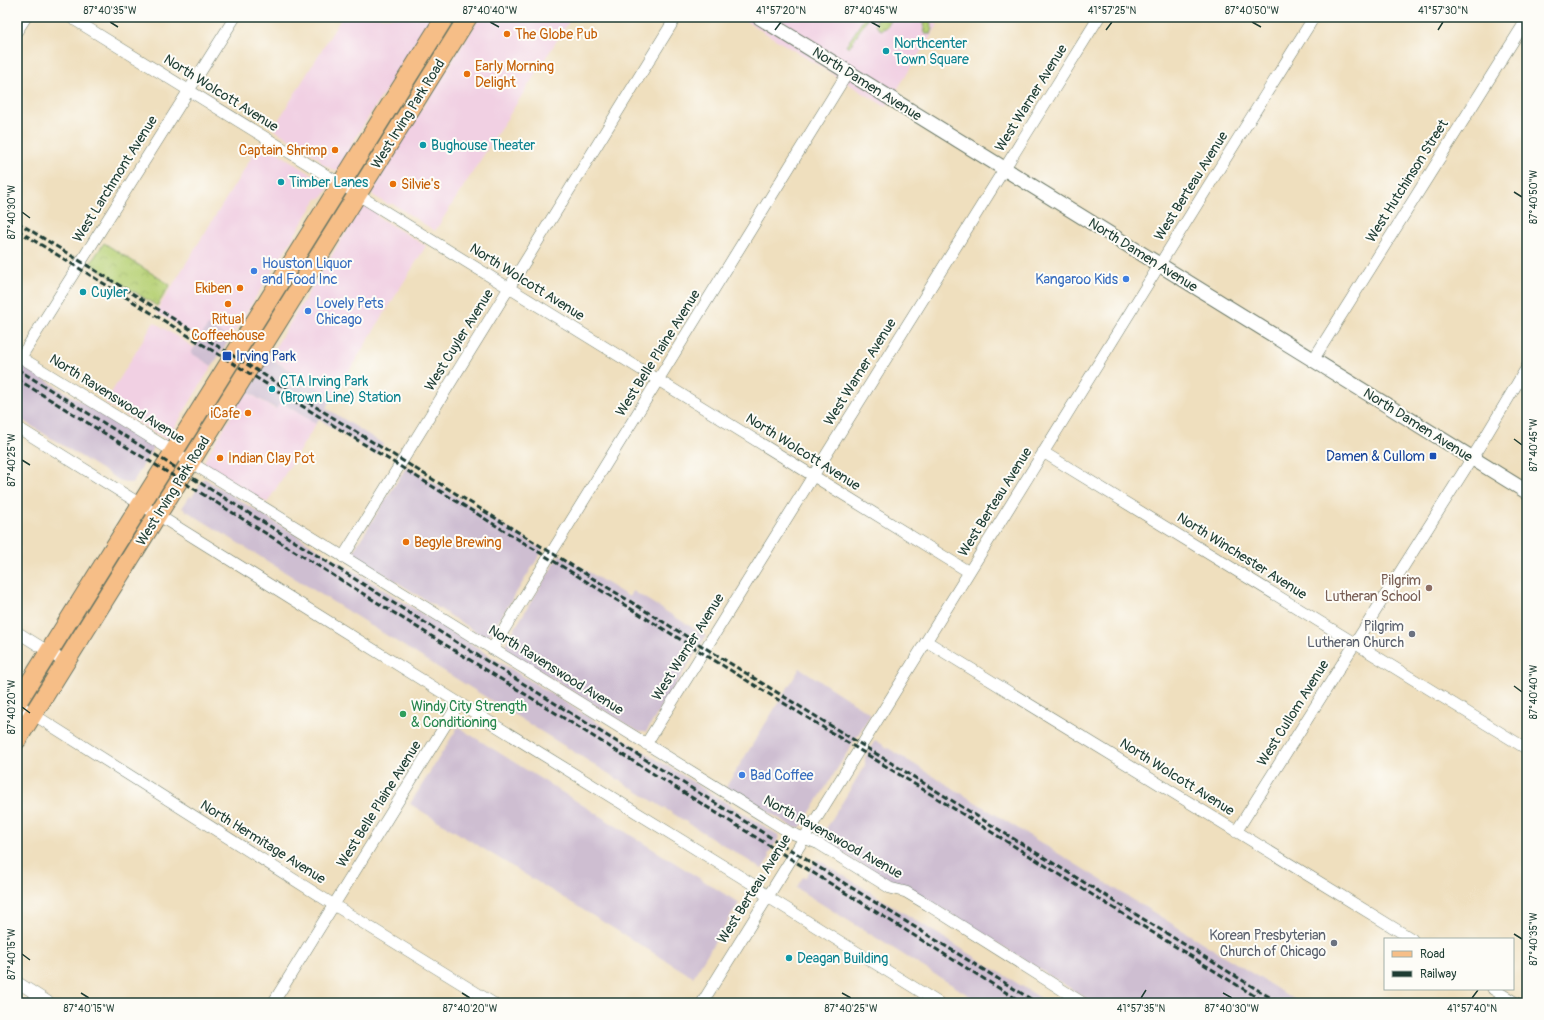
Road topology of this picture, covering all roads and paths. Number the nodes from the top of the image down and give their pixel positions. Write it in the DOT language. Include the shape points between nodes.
graph roads {
  1 [pos="26,17"];
  2 [pos="70,17"];
  3 [pos="235,17"];
  4 [pos="445,17"];
  5 [pos="468,17"];
  6 [pos="676,17"];
  7 [pos="759,17"];
  8 [pos="1100,17"];
  9 [pos="1314,17"];
  10 [pos="1527,19"];
  11 [pos="17,31"];
  12 [pos="848,72"];
  13 [pos="189,90"];
  14 [pos="1005,169"];
  15 [pos="340,184"];
  16 [pos="358,195"];
  17 [pos="1159,265"];
  18 [pos="509,288"];
  19 [pos="19,356"];
  20 [pos="1313,360"];
  21 [pos="1527,367"];
  22 [pos="658,380"];
  23 [pos="17,427"];
  24 [pos="173,451"];
  25 [pos="1043,452"];
  26 [pos="1472,458"];
  27 [pos="191,463"];
  28 [pos="813,476"];
  29 [pos="1527,492"];
  30 [pos="140,504"];
  31 [pos="158,516"];
  32 [pos="343,557"];
  33 [pos="969,572"];
  34 [pos="17,632"];
  35 [pos="926,641"];
  36 [pos="1355,643"];
  37 [pos="492,648"];
  38 [pos="48,652"];
  39 [pos="65,662"];
  40 [pos="17,703"];
  41 [pos="459,703"];
  42 [pos="33,714"];
  43 [pos="17,740"];
  44 [pos="646,744"];
  45 [pos="1527,749"];
  46 [pos="1236,832"];
  47 [pos="804,838"];
  48 [pos="768,897"];
  49 [pos="334,905"];
  50 [pos="1410,938"];
  51 [pos="17,982"];
  52 [pos="1495,990"];
  53 [pos="50,1003"];
  54 [pos="273,1003"];
  55 [pos="493,1003"];
  56 [pos="702,1003"];
  57 [pos="939,1003"];
  58 [pos="1083,1003"];
  59 [pos="1516,1003"];
  1 -- 11 [label="street"];
  2 -- 13 [label="street, North Wolcott Avenue"];
  3 -- 13 [label="street, West Larchmont Avenue"];
  4 -- 15 [label="main road, West Irving Park Road"];
  5 -- 16 [label="main road, West Irving Park Road"];
  6 -- 18 [label="street, West Cuyler Avenue"];
  7 -- 12 [label="street, North Damen Avenue"];
  8 -- 14 [label="street, West Warner Avenue"];
  9 -- 17 [label="street, West Berteau Avenue"];
  10 -- 20 [label="street, West Hutchinson Street"];
  12 -- 14 [label="street, North Damen Avenue"];
  12 -- 22 [label="street, West Belle Plaine Avenue"];
  13 -- 15 [label="street, North Wolcott Avenue"];
  13 -- 19 [label="street, West Larchmont Avenue"];
  14 -- 17 [label="street, North Damen Avenue"];
  14 -- 28 [label="street, West Warner Avenue"];
  15 -- 16 [label="street, North Wolcott Avenue"];
  15 -- 24 [label="main road, West Irving Park Road"];
  16 -- 18 [label="street, North Wolcott Avenue"];
  16 -- 27 [label="main road, West Irving Park Road"];
  17 -- 20 [label="street, North Damen Avenue"];
  17 -- 25 [label="street, West Berteau Avenue"];
  18 -- 22 [label="street, North Wolcott Avenue"];
  18 -- 32 [label="street, West Cuyler Avenue"];
  19 -- 24 [label="street, North Ravenswood Avenue"];
  20 -- 26 [label="street, North Damen Avenue"];
  21 -- 26 [label="street, West Cullom Avenue"];
  22 -- 28 [label="street, North Wolcott Avenue"];
  22 -- 37 [label="street, West Belle Plaine Avenue"];
  23 -- 30 [label="street"];
  24 -- 27 [label="street, North Ravenswood Avenue"];
  24 -- 30 [label="main road, West Irving Park Road"];
  25 -- 33 [label="street, West Berteau Avenue"];
  25 -- 36 [label="street, North Winchester Avenue"];
  26 -- 29 [label="street, North Damen Avenue"];
  26 -- 36 [label="street, West Cullom Avenue"];
  27 -- 31 [label="main road, West Irving Park Road"];
  27 -- 32 [label="street, North Ravenswood Avenue"];
  28 -- 33 [label="street, North Wolcott Avenue"];
  28 -- 44 [label="street, West Warner Avenue"];
  30 -- 31 [label="street"];
  30 -- 38 [label="main road, West Irving Park Road"];
  31 -- 39 [label="main road, West Irving Park Road"];
  31 -- 41 [label="street"];
  32 -- 37 [label="street, North Ravenswood Avenue"];
  33 -- 35 [label="street, West Berteau Avenue"];
  34 -- 38 [label="street"];
  35 -- 46 [label="street, North Wolcott Avenue"];
  35 -- 47 [label="street, West Berteau Avenue"];
  36 -- 45 [label="street, North Winchester Avenue"];
  36 -- 46 [label="street, West Cullom Avenue"];
  37 -- 44 [label="street, North Ravenswood Avenue"];
  38 -- 39 [label="street"];
  38 -- 40 [label="main road, West Irving Park Road"];
  39 -- 42 [label="main road, West Irving Park Road"];
  40 -- 42 [label="street, North Hermitage Avenue"];
  41 -- 48 [label="street" via="754,885"];
  41 -- 49 [label="street, West Belle Plaine Avenue"];
  42 -- 43 [label="main road, West Irving Park Road"];
  42 -- 49 [label="street, North Hermitage Avenue"];
  44 -- 47 [label="street, North Ravenswood Avenue" via="789,832"];
  46 -- 50 [label="street, North Wolcott Avenue"];
  47 -- 48 [label="street, West Berteau Avenue"];
  47 -- 58 [label="street, North Ravenswood Avenue" via="819,844 890,888 906,892 928,905"];
  48 -- 56 [label="street, West Berteau Avenue"];
  48 -- 57 [label="street"];
  49 -- 54 [label="street, West Belle Plaine Avenue"];
  49 -- 55 [label="street, North Hermitage Avenue"];
  51 -- 53 [label="street"];
  52 -- 59 [label="street"];
}
